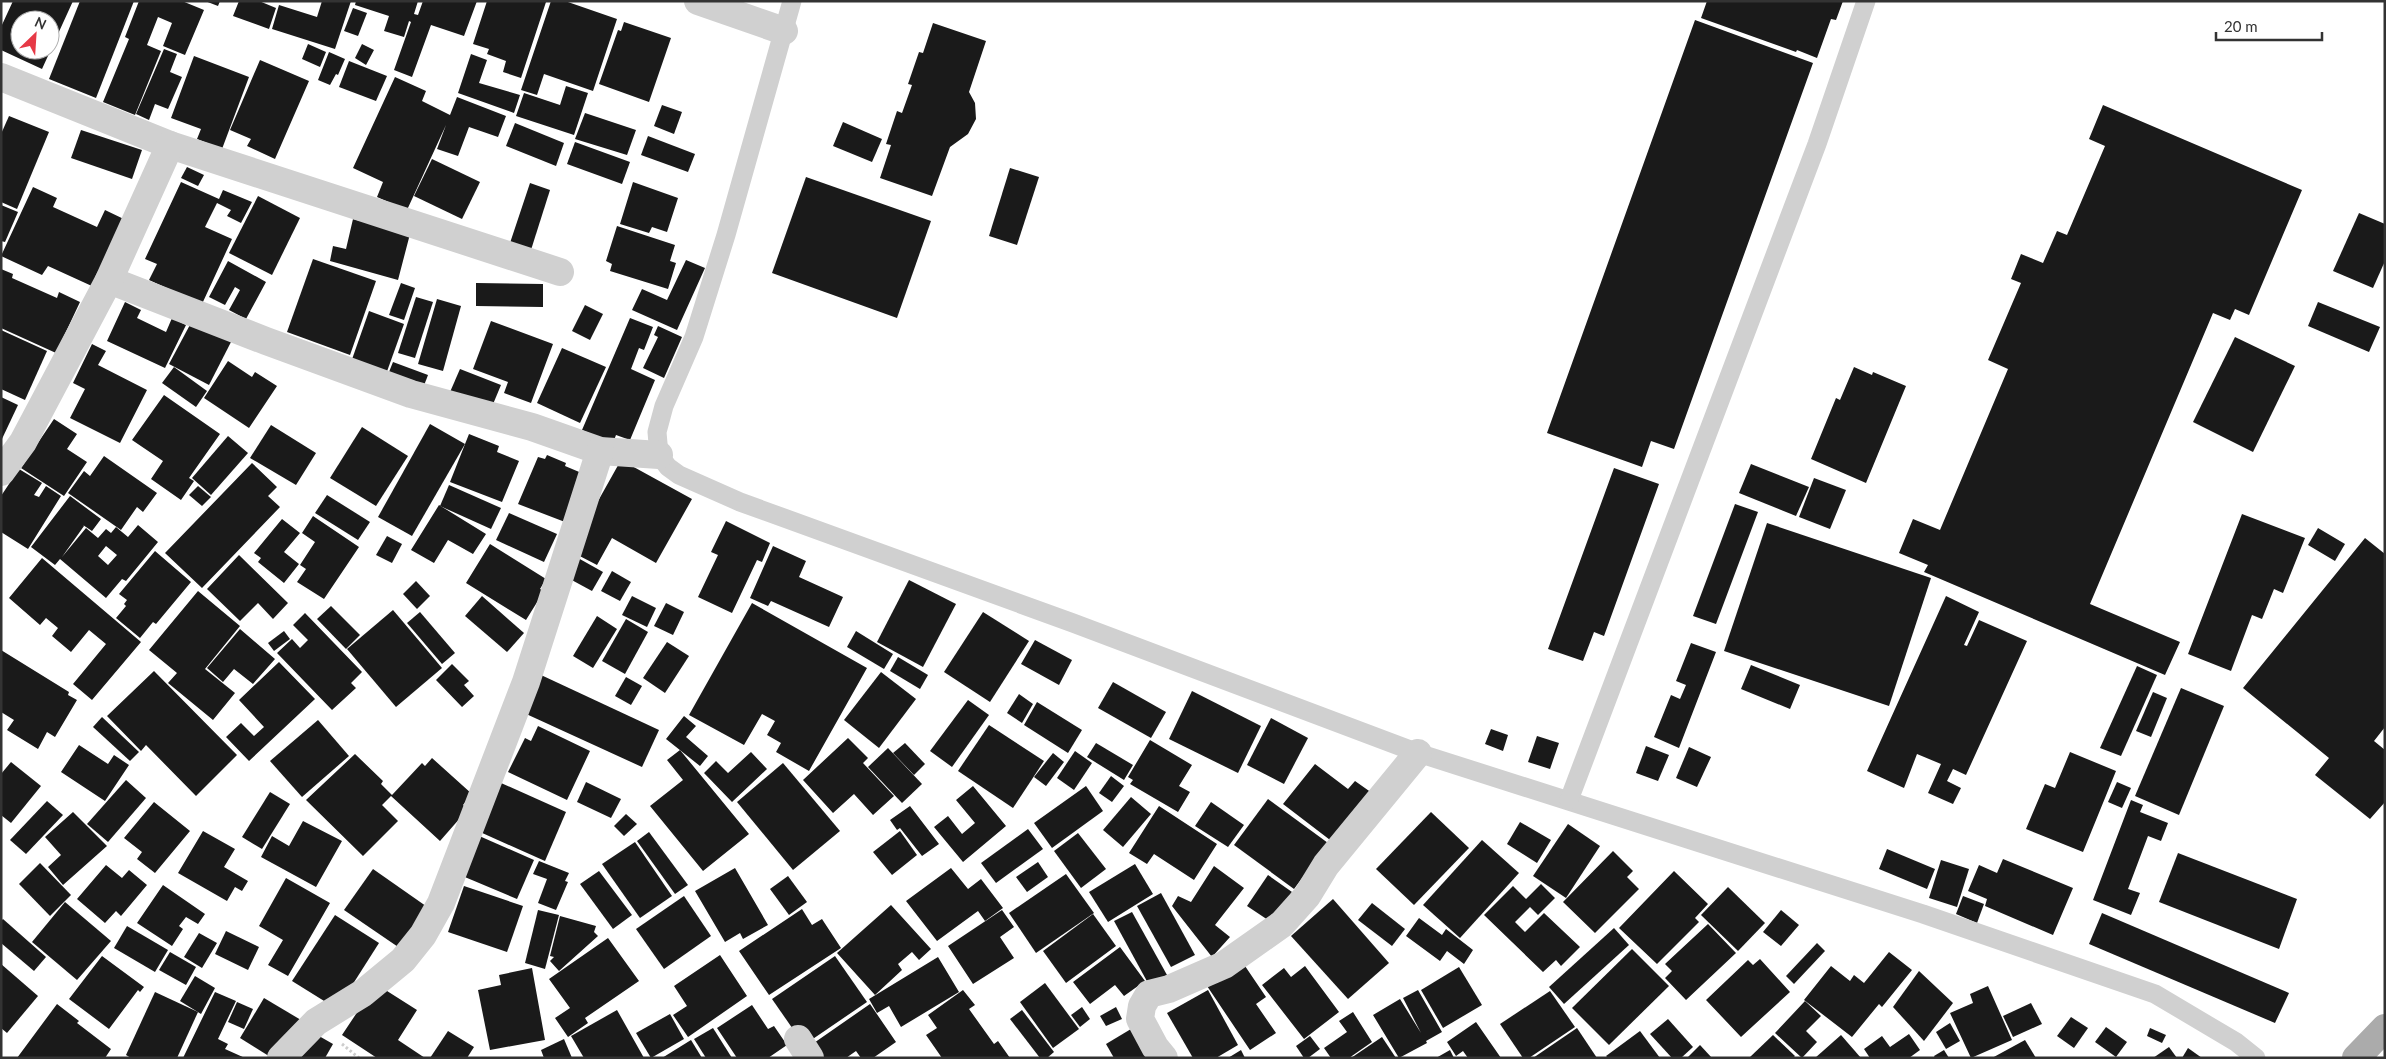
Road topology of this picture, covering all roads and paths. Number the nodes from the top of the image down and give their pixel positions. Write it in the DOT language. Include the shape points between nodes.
graph roads {
  1 [pos="698,1"];
  2 [pos="792,1"];
  3 [pos="1866,1"];
  4 [pos="784,31"];
  5 [pos="1,77"];
  6 [pos="170,145"];
  7 [pos="560,272"];
  8 [pos="109,280"];
  9 [pos="600,451"];
  10 [pos="659,455"];
  11 [pos="1,472"];
  12 [pos="1418,753"];
  13 [pos="1569,800"];
  14 [pos="2385,1028"];
  15 [pos="281,1058"];
  16 [pos="1164,1058"];
  17 [pos="2256,1058"];
  18 [pos="2356,1058"];
  1 -- 4 [label="street"];
  2 -- 4 [label="lane"];
  3 -- 13 [label="lane" via="1817,144"];
  4 -- 10 [label="lane" via="694,337 664,406 657,432"];
  5 -- 6 [label="street"];
  6 -- 7 [label="street"];
  6 -- 8 [label="street"];
  8 -- 9 [label="street" via="266,342 411,394 532,427"];
  8 -- 11 [label="street" via="22,442"];
  9 -- 10 [label="street"];
  9 -- 15 [label="street" via="526,682 441,903 403,960 363,993 316,1022"];
  10 -- 12 [label="lane" via="679,475 740,502"];
  12 -- 13 [label="lane"];
  12 -- 16 [label="street" via="1282,924 1224,965 1169,989 1149,994 1144,999 1140,1019"];
  13 -- 17 [label="lane" via="1923,914 2155,994 2236,1042"];
  14 -- 18 [label="main road"];
}
